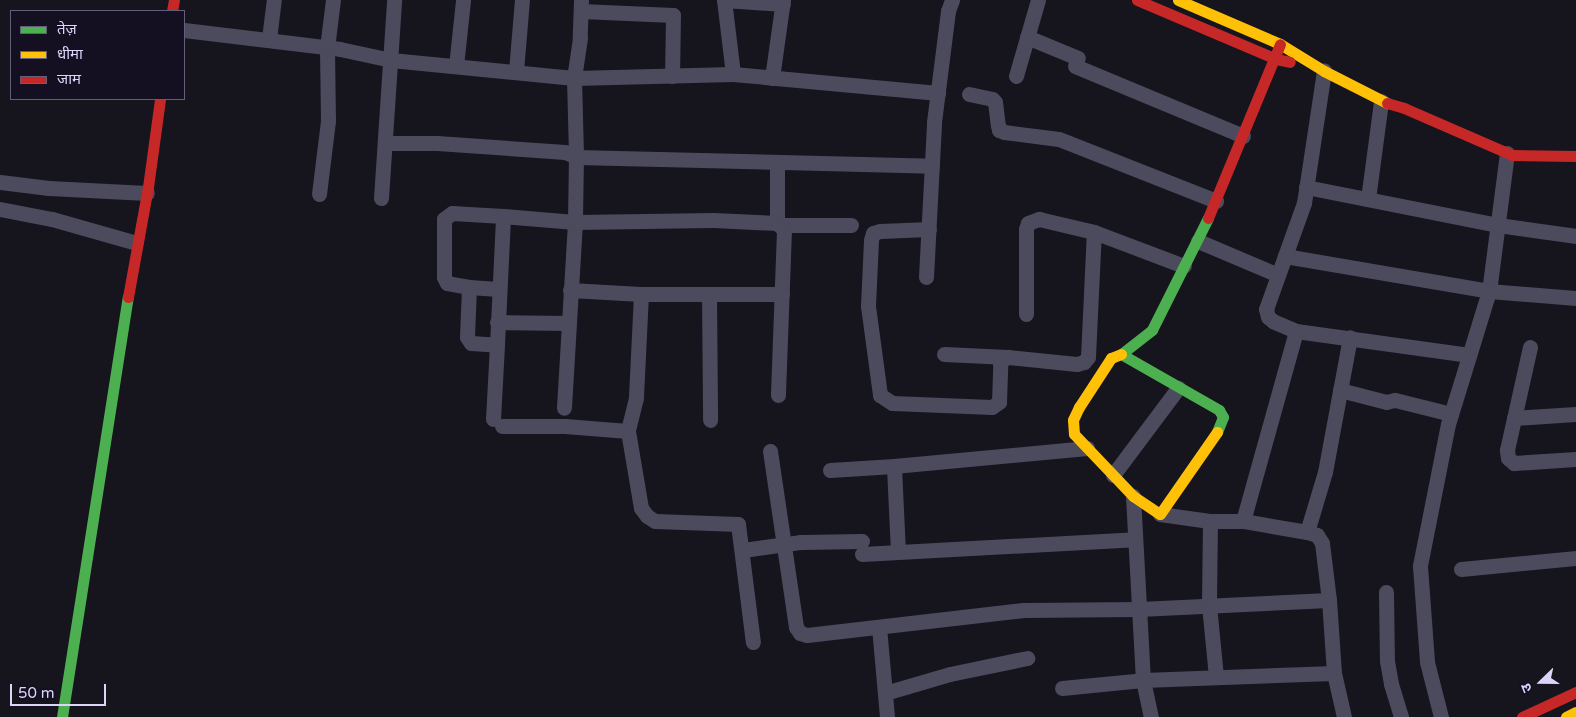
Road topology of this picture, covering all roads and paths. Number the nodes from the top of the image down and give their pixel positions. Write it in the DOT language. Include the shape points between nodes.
graph roads {
  1 [pos="274,0"];
  2 [pos="332,0"];
  3 [pos="394,0"];
  4 [pos="463,0"];
  5 [pos="522,0"];
  6 [pos="724,0"];
  7 [pos="952,0"];
  8 [pos="1038,0"];
  9 [pos="1137,0"];
  10 [pos="1178,0"];
  11 [pos="783,2"];
  12 [pos="581,5"];
  13 [pos="185,30"];
  14 [pos="1027,36"];
  15 [pos="269,39"];
  16 [pos="1280,44"];
  17 [pos="327,48"];
  18 [pos="1276,59"];
  19 [pos="390,60"];
  20 [pos="456,66"];
  21 [pos="516,71"];
  22 [pos="1324,71"];
  23 [pos="732,74"];
  24 [pos="672,76"];
  25 [pos="1016,76"];
  26 [pos="574,78"];
  27 [pos="772,78"];
  28 [pos="938,93"];
  29 [pos="969,94"];
  30 [pos="160,100"];
  31 [pos="1381,101"];
  32 [pos="1243,136"];
  33 [pos="385,143"];
  34 [pos="1508,153"];
  35 [pos="1576,156"];
  36 [pos="576,158"];
  37 [pos="777,162"];
  38 [pos="932,166"];
  39 [pos="0,182"];
  40 [pos="1306,187"];
  41 [pos="147,192"];
  42 [pos="319,194"];
  43 [pos="381,198"];
  44 [pos="1368,199"];
  45 [pos="1216,201"];
  46 [pos="0,209"];
  47 [pos="502,216"];
  48 [pos="575,222"];
  49 [pos="780,224"];
  50 [pos="851,224"];
  51 [pos="1498,225"];
  52 [pos="929,229"];
  53 [pos="1094,232"];
  54 [pos="1576,236"];
  55 [pos="1198,241"];
  56 [pos="136,243"];
  57 [pos="1285,256"];
  58 [pos="1184,266"];
  59 [pos="1278,275"];
  60 [pos="926,277"];
  61 [pos="469,287"];
  62 [pos="498,289"];
  63 [pos="570,290"];
  64 [pos="1489,291"];
  65 [pos="641,294"];
  66 [pos="709,294"];
  67 [pos="782,294"];
  68 [pos="1576,298"];
  69 [pos="1026,314"];
  70 [pos="497,322"];
  71 [pos="568,323"];
  72 [pos="1296,331"];
  73 [pos="1350,337"];
  74 [pos="497,345"];
  75 [pos="1530,347"];
  76 [pos="944,354"];
  77 [pos="1121,354"];
  78 [pos="1469,355"];
  79 [pos="1008,357"];
  80 [pos="1178,388"];
  81 [pos="1340,390"];
  82 [pos="778,395"];
  83 [pos="564,408"];
  84 [pos="1451,414"];
  85 [pos="1576,414"];
  86 [pos="1514,418"];
  87 [pos="710,420"];
  88 [pos="628,431"];
  89 [pos="1087,448"];
  90 [pos="770,451"];
  91 [pos="1576,459"];
  92 [pos="894,466"];
  93 [pos="830,470"];
  94 [pos="1113,476"];
  95 [pos="1133,496"];
  96 [pos="1160,514"];
  97 [pos="1210,521"];
  98 [pos="1243,521"];
  99 [pos="1307,532"];
  100 [pos="1135,539"];
  101 [pos="784,545"];
  102 [pos="743,550"];
  103 [pos="898,552"];
  104 [pos="1576,558"];
  105 [pos="1461,569"];
  106 [pos="1386,592"];
  107 [pos="1329,600"];
  108 [pos="1209,605"];
  109 [pos="1139,609"];
  110 [pos="879,627"];
  111 [pos="753,642"];
  112 [pos="1027,658"];
  113 [pos="1334,672"];
  114 [pos="1216,677"];
  115 [pos="1143,680"];
  116 [pos="1062,688"];
  117 [pos="1576,692"];
  118 [pos="885,693"];
  119 [pos="1576,712"];
  120 [pos="62,717"];
  121 [pos="887,717"];
  122 [pos="1151,717"];
  123 [pos="1344,717"];
  124 [pos="1401,717"];
  125 [pos="1440,717"];
  126 [pos="1522,717"];
  127 [pos="1566,717"];
  1 -- 15 [label="street"];
  2 -- 17 [label="street"];
  3 -- 19 [label="street"];
  4 -- 20 [label="street"];
  5 -- 21 [label="street"];
  6 -- 11 [label="street"];
  6 -- 23 [label="street"];
  7 -- 28 [label="street"];
  8 -- 14 [label="street"];
  9 -- 18 [label="street"];
  10 -- 16 [label="street"];
  11 -- 27 [label="street"];
  12 -- 24 [label="street" via="673,15"];
  12 -- 26 [label="street"];
  13 -- 15 [label="street"];
  14 -- 25 [label="street"];
  14 -- 32 [label="street" via="1076,62"];
  15 -- 17 [label="street"];
  16 -- 18 [label="street"];
  16 -- 22 [label="street"];
  17 -- 19 [label="street"];
  17 -- 42 [label="street" via="328,121"];
  18 -- 22 [label="street"];
  18 -- 32 [label="street"];
  19 -- 20 [label="street"];
  19 -- 33 [label="street"];
  20 -- 21 [label="street"];
  21 -- 26 [label="street"];
  22 -- 31 [label="street"];
  22 -- 40 [label="street"];
  23 -- 24 [label="street"];
  23 -- 27 [label="street"];
  24 -- 26 [label="street"];
  26 -- 36 [label="street"];
  27 -- 28 [label="street"];
  28 -- 38 [label="street"];
  29 -- 45 [label="street" via="995,102 999,130 1058,139"];
  30 -- 41 [label="street"];
  31 -- 34 [label="street"];
  31 -- 44 [label="street"];
  32 -- 45 [label="street"];
  33 -- 36 [label="street" via="437,143 565,152"];
  33 -- 43 [label="street"];
  34 -- 35 [label="street"];
  34 -- 51 [label="street"];
  36 -- 37 [label="street"];
  36 -- 48 [label="street"];
  37 -- 38 [label="street"];
  37 -- 49 [label="street"];
  38 -- 52 [label="street"];
  39 -- 41 [label="street" via="49,188"];
  40 -- 44 [label="street"];
  40 -- 57 [label="street" via="1304,203"];
  41 -- 56 [label="street"];
  44 -- 51 [label="street"];
  45 -- 55 [label="street"];
  46 -- 56 [label="street" via="52,219"];
  47 -- 48 [label="street"];
  47 -- 61 [label="street" via="452,213 444,219 444,277 447,283"];
  47 -- 62 [label="street"];
  48 -- 49 [label="street" via="712,220"];
  48 -- 63 [label="street"];
  49 -- 50 [label="street"];
  49 -- 67 [label="street" via="784,230"];
  51 -- 54 [label="street"];
  51 -- 64 [label="street"];
  52 -- 60 [label="street"];
  52 -- 79 [label="street" via="873,233 868,306 880,396 892,403 996,406 999,402 1000,364"];
  53 -- 58 [label="street"];
  53 -- 69 [label="street" via="1039,219 1028,223"];
  53 -- 79 [label="street" via="1088,357 1077,364"];
  55 -- 58 [label="street"];
  55 -- 59 [label="street"];
  56 -- 120 [label="street"];
  57 -- 59 [label="street"];
  57 -- 64 [label="street"];
  58 -- 77 [label="street" via="1152,330"];
  59 -- 72 [label="street" via="1266,309 1268,317"];
  61 -- 62 [label="street"];
  61 -- 74 [label="street" via="468,341"];
  62 -- 70 [label="street"];
  63 -- 65 [label="street"];
  63 -- 71 [label="street"];
  64 -- 68 [label="street"];
  64 -- 78 [label="street"];
  65 -- 66 [label="street"];
  65 -- 88 [label="street" via="636,398"];
  66 -- 67 [label="street"];
  66 -- 87 [label="street"];
  67 -- 82 [label="street"];
  70 -- 71 [label="street"];
  70 -- 74 [label="street"];
  71 -- 83 [label="street"];
  72 -- 73 [label="street"];
  72 -- 98 [label="street"];
  73 -- 78 [label="street"];
  73 -- 81 [label="street"];
  74 -- 88 [label="street" via="498,422"];
  75 -- 86 [label="street"];
  76 -- 79 [label="street"];
  77 -- 80 [label="street"];
  77 -- 89 [label="street" via="1111,358 1073,420 1074,434"];
  78 -- 84 [label="street"];
  80 -- 94 [label="street"];
  80 -- 96 [label="street" via="1218,410 1222,417 1221,426"];
  81 -- 84 [label="street"];
  81 -- 99 [label="street" via="1325,472"];
  84 -- 125 [label="street" via="1420,566 1427,662"];
  85 -- 86 [label="street"];
  86 -- 91 [label="street" via="1507,450 1508,458 1514,463"];
  88 -- 102 [label="street" via="640,508 647,516 665,522 738,524"];
  89 -- 92 [label="street"];
  89 -- 94 [label="street"];
  90 -- 101 [label="street"];
  92 -- 93 [label="street"];
  92 -- 103 [label="street"];
  94 -- 95 [label="street"];
  95 -- 96 [label="street"];
  95 -- 100 [label="street"];
  96 -- 97 [label="street"];
  97 -- 98 [label="street"];
  97 -- 108 [label="street"];
  98 -- 99 [label="street"];
  99 -- 107 [label="street" via="1317,535 1322,543"];
  100 -- 103 [label="street"];
  100 -- 109 [label="street"];
  101 -- 102 [label="street"];
  101 -- 103 [label="street" via="801,542"];
  101 -- 110 [label="street" via="796,627 800,633"];
  102 -- 111 [label="street"];
  104 -- 105 [label="street"];
  106 -- 124 [label="street" via="1390,684"];
  107 -- 108 [label="street"];
  107 -- 113 [label="street"];
  108 -- 109 [label="street"];
  108 -- 114 [label="street"];
  109 -- 110 [label="street" via="1024,610"];
  109 -- 115 [label="street"];
  110 -- 118 [label="street"];
  112 -- 118 [label="street" via="950,674"];
  113 -- 114 [label="street"];
  113 -- 123 [label="street"];
  114 -- 115 [label="street"];
  115 -- 116 [label="street"];
  115 -- 122 [label="street"];
  117 -- 126 [label="street"];
  118 -- 121 [label="street"];
  119 -- 127 [label="street"];
}
